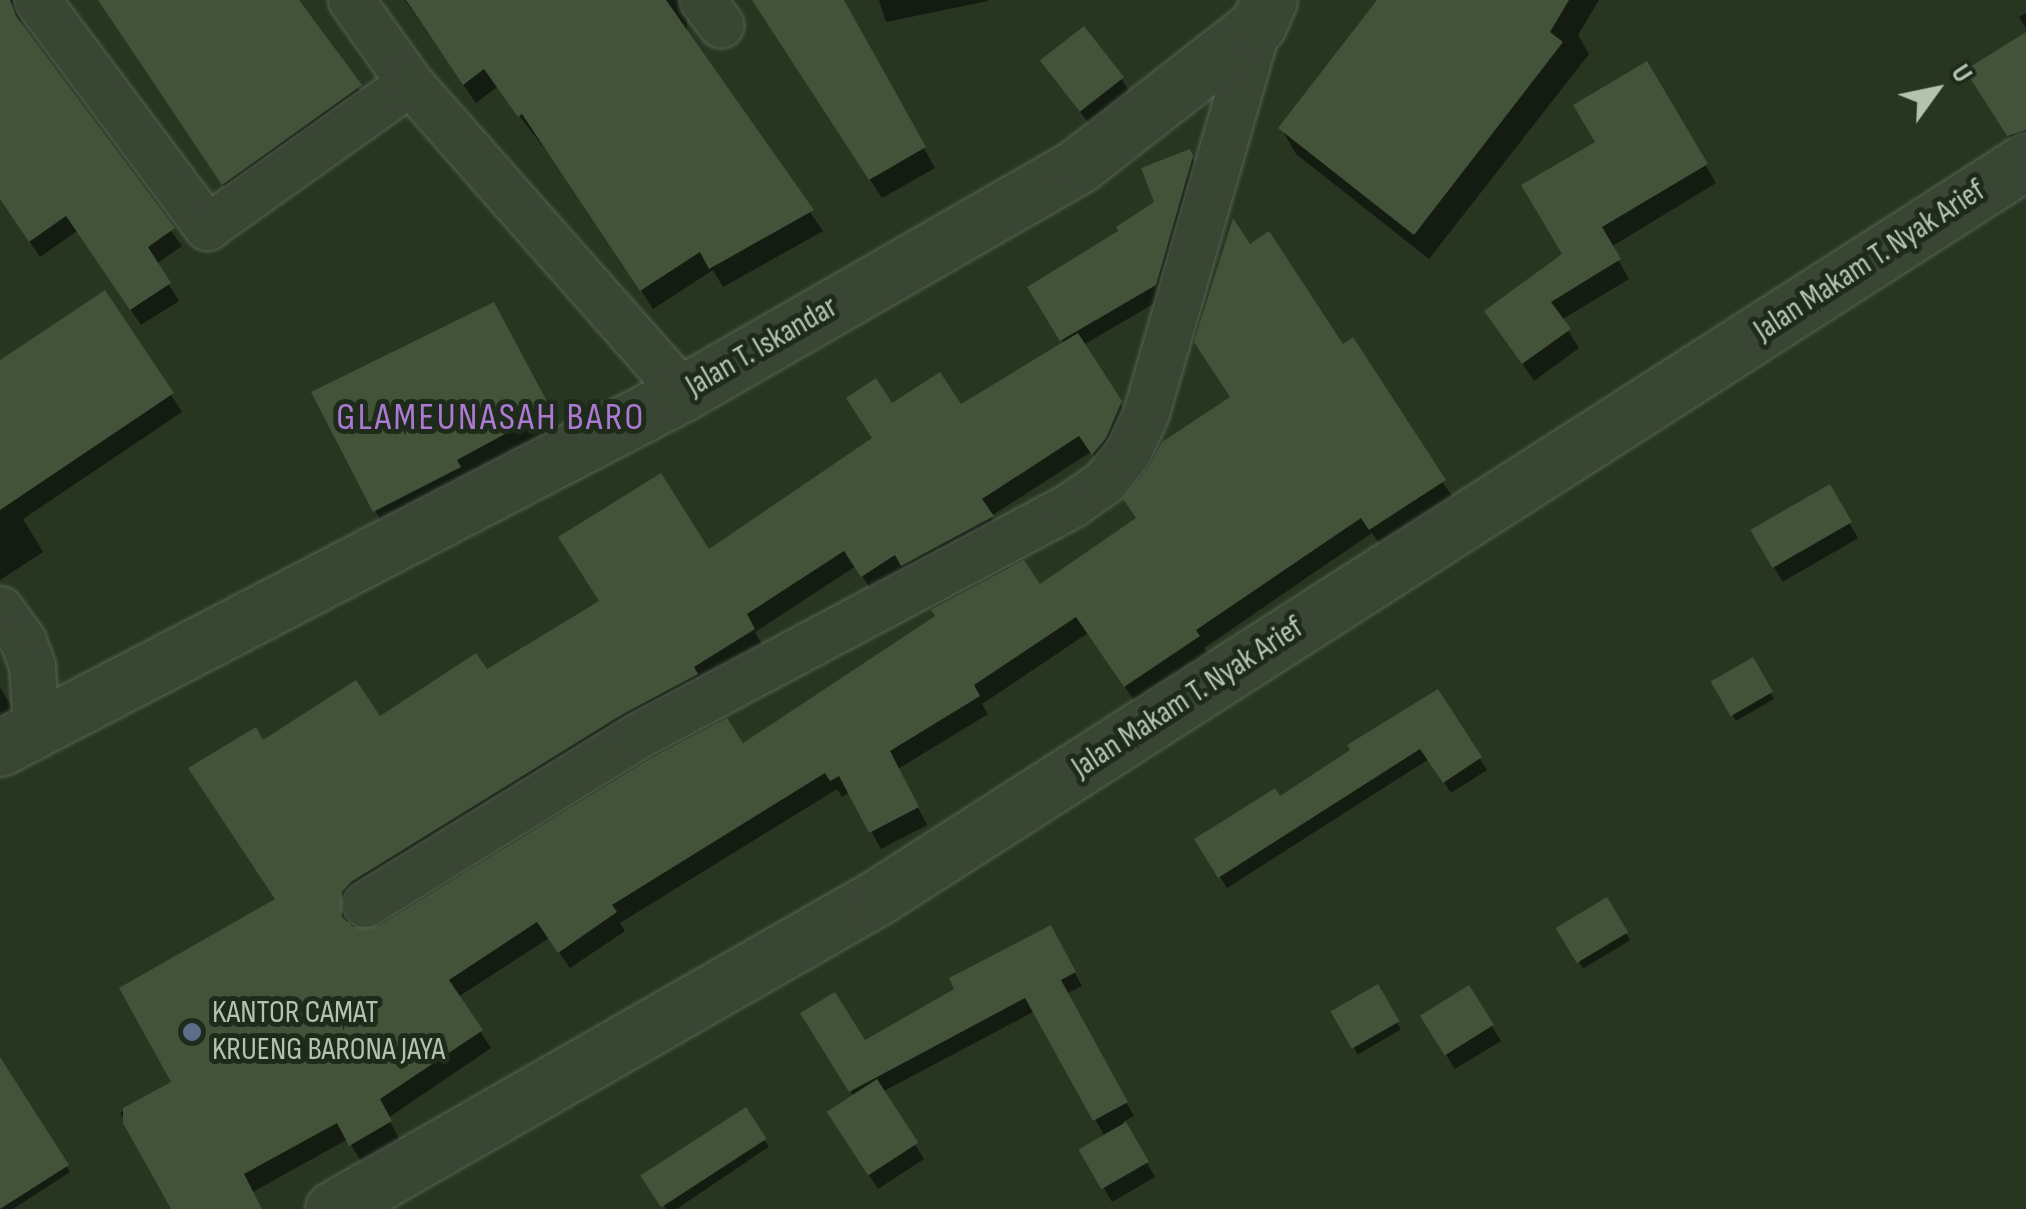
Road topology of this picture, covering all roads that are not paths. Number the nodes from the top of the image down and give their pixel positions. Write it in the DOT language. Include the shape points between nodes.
graph roads {
  1 [pos="37,0"];
  2 [pos="351,0"];
  3 [pos="1264,13"];
  4 [pos="410,82"];
  5 [pos="2026,161"];
  6 [pos="682,393"];
  7 [pos="0,608"];
  8 [pos="18,738"];
  9 [pos="365,904"];
  10 [pos="334,1209"];
  1 -- 4 [label="street" via="207,226"];
  2 -- 4 [label="street"];
  3 -- 6 [label="street, Jalan T. Iskandar" via="1079,165"];
  3 -- 9 [label="street" via="1146,413 1104,482 1071,506 637,736"];
  4 -- 6 [label="street"];
  5 -- 10 [label="street, Jalan Makam T. Nyak Arief" via="878,897"];
  6 -- 8 [label="street, Jalan T. Iskandar"];
  7 -- 8 [label="street" via="32,666"];
}
